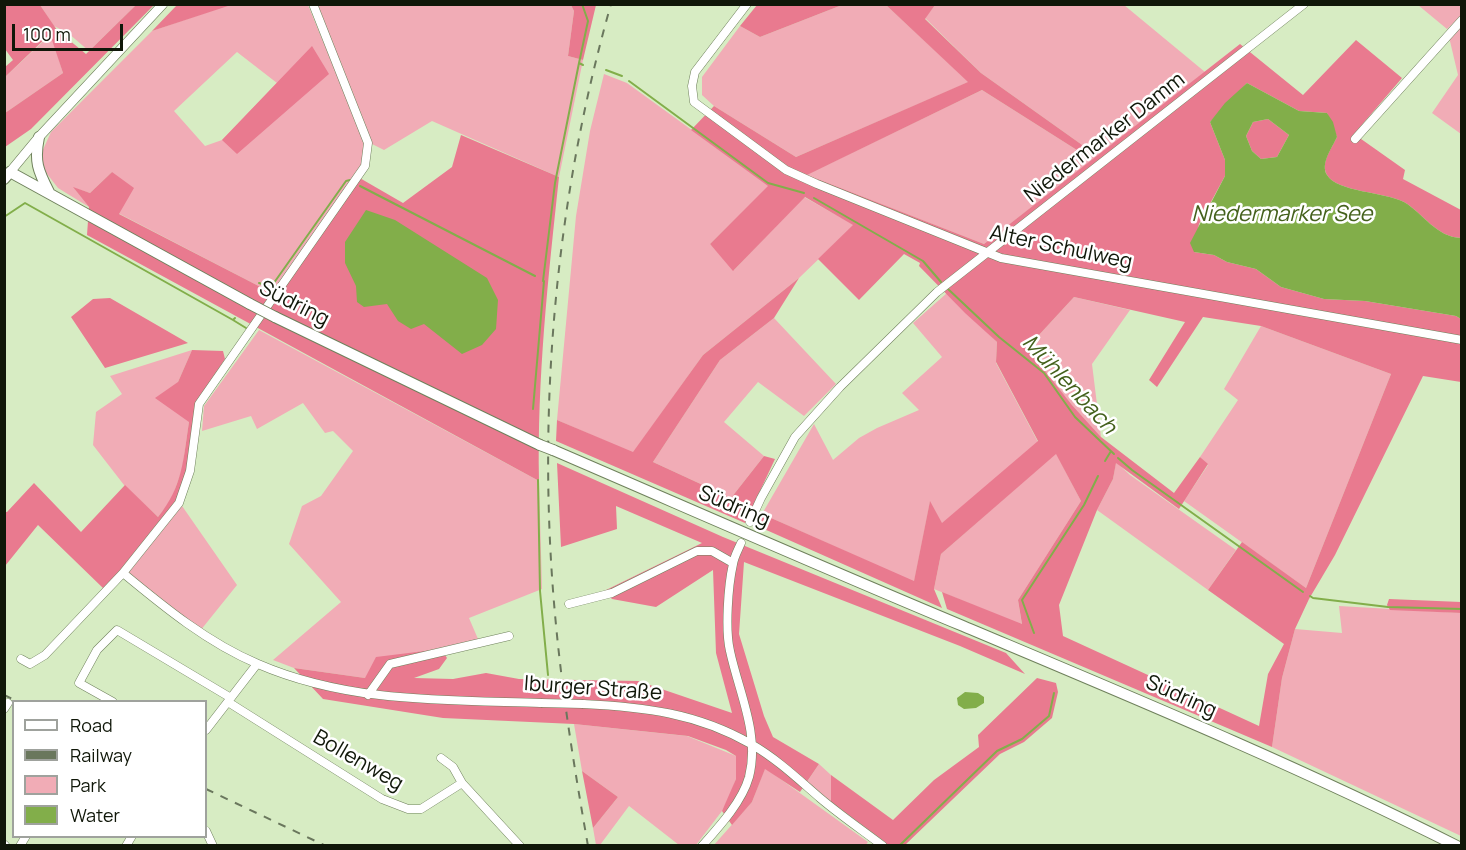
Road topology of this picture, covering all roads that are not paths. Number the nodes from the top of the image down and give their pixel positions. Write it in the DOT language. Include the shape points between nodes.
graph roads {
  1 [pos="163,4"];
  2 [pos="313,4"];
  3 [pos="747,4"];
  4 [pos="1304,4"];
  5 [pos="1461,20"];
  6 [pos="39,137"];
  7 [pos="1355,138"];
  8 [pos="7,175"];
  9 [pos="49,192"];
  10 [pos="987,254"];
  11 [pos="1461,340"];
  12 [pos="750,522"];
  13 [pos="741,543"];
  14 [pos="733,563"];
  15 [pos="123,573"];
  16 [pos="569,604"];
  17 [pos="509,636"];
  18 [pos="21,659"];
  19 [pos="257,664"];
  20 [pos="368,695"];
  21 [pos="109,700"];
  22 [pos="229,700"];
  23 [pos="207,729"];
  24 [pos="753,745"];
  25 [pos="441,758"];
  26 [pos="462,783"];
  27 [pos="520,846"];
  28 [pos="702,846"];
  29 [pos="883,846"];
  30 [pos="1457,846"];
  1 -- 6 [label="street"];
  2 -- 15 [label="street" via="368,143 364,166 199,404 190,471 179,503"];
  3 -- 10 [label="street, Alter Schulweg" via="695,72 694,102 786,170"];
  4 -- 10 [label="street, Niedermarker Damm"];
  5 -- 7 [label="street"];
  6 -- 8 [label="street"];
  6 -- 9 [label="main road" via="36,161"];
  8 -- 9 [label="main road, Südring"];
  9 -- 30 [label="main road, Südring, bridge" via="275,317 540,445 1124,692"];
  10 -- 11 [label="street, Alter Schulweg"];
  10 -- 12 [label="street, Niedermarker Damm" via="937,292 795,437"];
  13 -- 14 [label="street"];
  14 -- 16 [label="street" via="712,551 697,551 612,593"];
  14 -- 24 [label="street" via="728,603 729,649"];
  15 -- 18 [label="street" via="45,656 30,664"];
  15 -- 19 [label="street, Iburger Straße" via="187,623"];
  17 -- 20 [label="street" via="390,664"];
  19 -- 20 [label="street, Iburger Straße" via="319,686"];
  19 -- 22 [label="street"];
  20 -- 24 [label="street, Iburger Straße, bridge" via="639,707 674,713"];
  21 -- 22 [label="street, Bollenweg" via="79,683 97,650 117,630"];
  22 -- 23 [label="street"];
  22 -- 26 [label="street, Bollenweg" via="382,799 408,809 421,809"];
  24 -- 28 [label="street" via="748,779 738,800"];
  24 -- 29 [label="street, Iburger Straße"];
  25 -- 26 [label="street" via="453,767"];
  26 -- 27 [label="street"];
}
